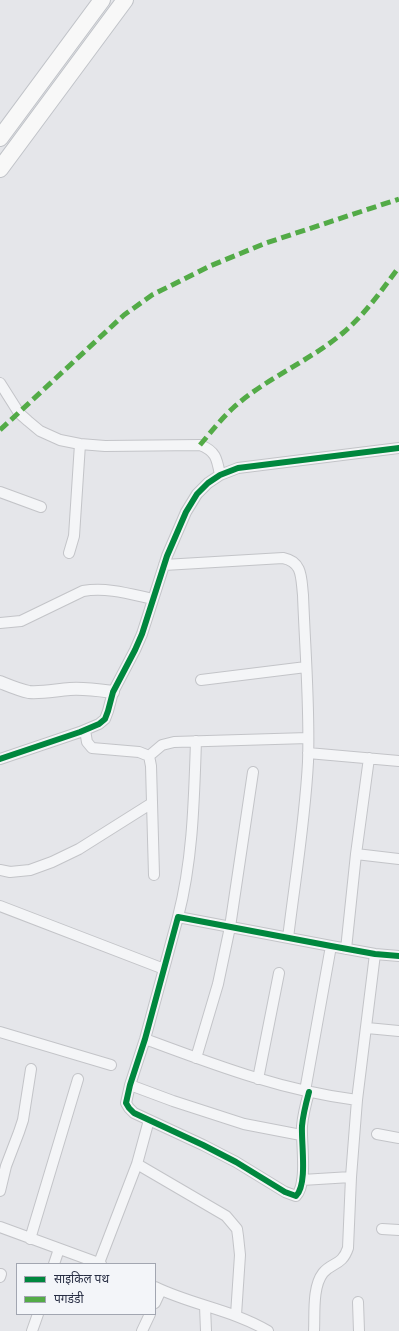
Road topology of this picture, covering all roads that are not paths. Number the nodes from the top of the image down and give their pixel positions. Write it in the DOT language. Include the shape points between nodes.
graph roads {
  1 [pos="102,0"];
  2 [pos="125,0"];
  3 [pos="0,138"];
  4 [pos="0,169"];
  5 [pos="0,383"];
  6 [pos="80,444"];
  7 [pos="399,448"];
  8 [pos="220,475"];
  9 [pos="0,492"];
  10 [pos="41,507"];
  11 [pos="69,553"];
  12 [pos="164,565"];
  13 [pos="153,599"];
  14 [pos="0,623"];
  15 [pos="306,667"];
  16 [pos="201,680"];
  17 [pos="0,682"];
  18 [pos="113,692"];
  19 [pos="85,730"];
  20 [pos="308,738"];
  21 [pos="196,741"];
  22 [pos="308,753"];
  23 [pos="149,756"];
  24 [pos="369,758"];
  25 [pos="0,759"];
  26 [pos="399,761"];
  27 [pos="253,772"];
  28 [pos="152,803"];
  29 [pos="356,854"];
  30 [pos="399,858"];
  31 [pos="0,870"];
  32 [pos="154,875"];
  33 [pos="0,906"];
  34 [pos="178,916"];
  35 [pos="230,928"];
  36 [pos="288,938"];
  37 [pos="331,946"];
  38 [pos="346,948"];
  39 [pos="375,954"];
  40 [pos="399,956"];
  41 [pos="164,969"];
  42 [pos="279,973"];
  43 [pos="367,1028"];
  44 [pos="399,1031"];
  45 [pos="0,1032"];
  46 [pos="145,1039"];
  47 [pos="196,1058"];
  48 [pos="111,1065"];
  49 [pos="31,1069"];
  50 [pos="78,1079"];
  51 [pos="258,1079"];
  52 [pos="130,1085"];
  53 [pos="307,1092"];
  54 [pos="357,1100"];
  55 [pos="149,1120"];
  56 [pos="377,1134"];
  57 [pos="301,1135"];
  58 [pos="399,1138"];
  59 [pos="137,1164"];
  60 [pos="351,1177"];
  61 [pos="302,1180"];
  62 [pos="0,1191"];
  63 [pos="0,1227"];
  64 [pos="382,1228"];
  65 [pos="399,1230"];
  66 [pos="30,1239"];
  67 [pos="59,1249"];
  68 [pos="54,1263"];
  69 [pos="97,1263"];
  70 [pos="100,1263"];
  71 [pos="158,1288"];
  72 [pos="156,1298"];
  73 [pos="358,1302"];
  74 [pos="205,1306"];
  75 [pos="38,1315"];
  76 [pos="150,1315"];
  77 [pos="236,1315"];
  78 [pos="257,1328"];
  79 [pos="32,1331"];
  80 [pos="142,1331"];
  81 [pos="206,1331"];
  82 [pos="268,1331"];
  83 [pos="314,1331"];
  84 [pos="359,1331"];
  1 -- 3 [label="main road"];
  2 -- 4 [label="main road"];
  5 -- 6 [label="street" via="19,413 28,422 60,440"];
  6 -- 8 [label="street" via="200,444 214,453"];
  6 -- 11 [label="street" via="74,536"];
  7 -- 8 [label="street" via="264,464 238,468"];
  8 -- 12 [label="street" via="197,494 186,512"];
  9 -- 10 [label="street"];
  12 -- 13 [label="street"];
  12 -- 15 [label="street" via="275,558 293,561 297,564 301,576"];
  13 -- 14 [label="street" via="114,591 83,591 21,621"];
  13 -- 18 [label="street" via="135,650"];
  15 -- 16 [label="street"];
  15 -- 20 [label="street"];
  17 -- 18 [label="street" via="30,692 82,688"];
  18 -- 19 [label="street" via="105,719"];
  19 -- 23 [label="street" via="87,742 92,748 139,752"];
  19 -- 25 [label="street"];
  20 -- 21 [label="street"];
  20 -- 22 [label="street"];
  21 -- 23 [label="street" via="167,743"];
  21 -- 34 [label="street" via="188,874"];
  22 -- 24 [label="street"];
  22 -- 36 [label="street"];
  23 -- 28 [label="street"];
  24 -- 26 [label="street"];
  24 -- 29 [label="street"];
  27 -- 35 [label="street"];
  28 -- 31 [label="street" via="79,849 52,862 30,870"];
  28 -- 32 [label="street"];
  29 -- 30 [label="street"];
  29 -- 38 [label="street"];
  33 -- 41 [label="street"];
  34 -- 35 [label="street"];
  34 -- 41 [label="street"];
  35 -- 36 [label="street"];
  35 -- 47 [label="street" via="218,984"];
  36 -- 37 [label="street"];
  37 -- 38 [label="street"];
  37 -- 53 [label="street"];
  38 -- 39 [label="street"];
  39 -- 40 [label="street"];
  39 -- 43 [label="street"];
  41 -- 46 [label="street"];
  42 -- 51 [label="street"];
  43 -- 44 [label="street"];
  43 -- 54 [label="street"];
  45 -- 48 [label="street"];
  46 -- 47 [label="street"];
  46 -- 52 [label="street"];
  47 -- 51 [label="street"];
  49 -- 62 [label="street" via="23,1120"];
  50 -- 66 [label="street"];
  51 -- 53 [label="street"];
  52 -- 55 [label="street" via="126,1103 134,1113"];
  52 -- 57 [label="street" via="173,1102 244,1124"];
  53 -- 54 [label="street"];
  53 -- 57 [label="street"];
  54 -- 60 [label="street"];
  55 -- 59 [label="street"];
  55 -- 61 [label="street" via="210,1148 291,1195 296,1196 299,1192"];
  56 -- 58 [label="street"];
  57 -- 61 [label="street"];
  59 -- 70 [label="street"];
  59 -- 77 [label="street" via="226,1216 236,1228 240,1255"];
  60 -- 61 [label="street"];
  60 -- 83 [label="street" via="348,1248 341,1261 323,1273 319,1280 315,1298"];
  63 -- 66 [label="street"];
  64 -- 65 [label="street"];
  66 -- 67 [label="street"];
  67 -- 68 [label="street"];
  67 -- 69 [label="street"];
  71 -- 72 [label="street"];
  71 -- 74 [label="street"];
  73 -- 84 [label="street"];
  74 -- 77 [label="street"];
  74 -- 81 [label="street"];
  75 -- 79 [label="street"];
  76 -- 80 [label="street"];
  77 -- 78 [label="street"];
  78 -- 82 [label="street"];
}
